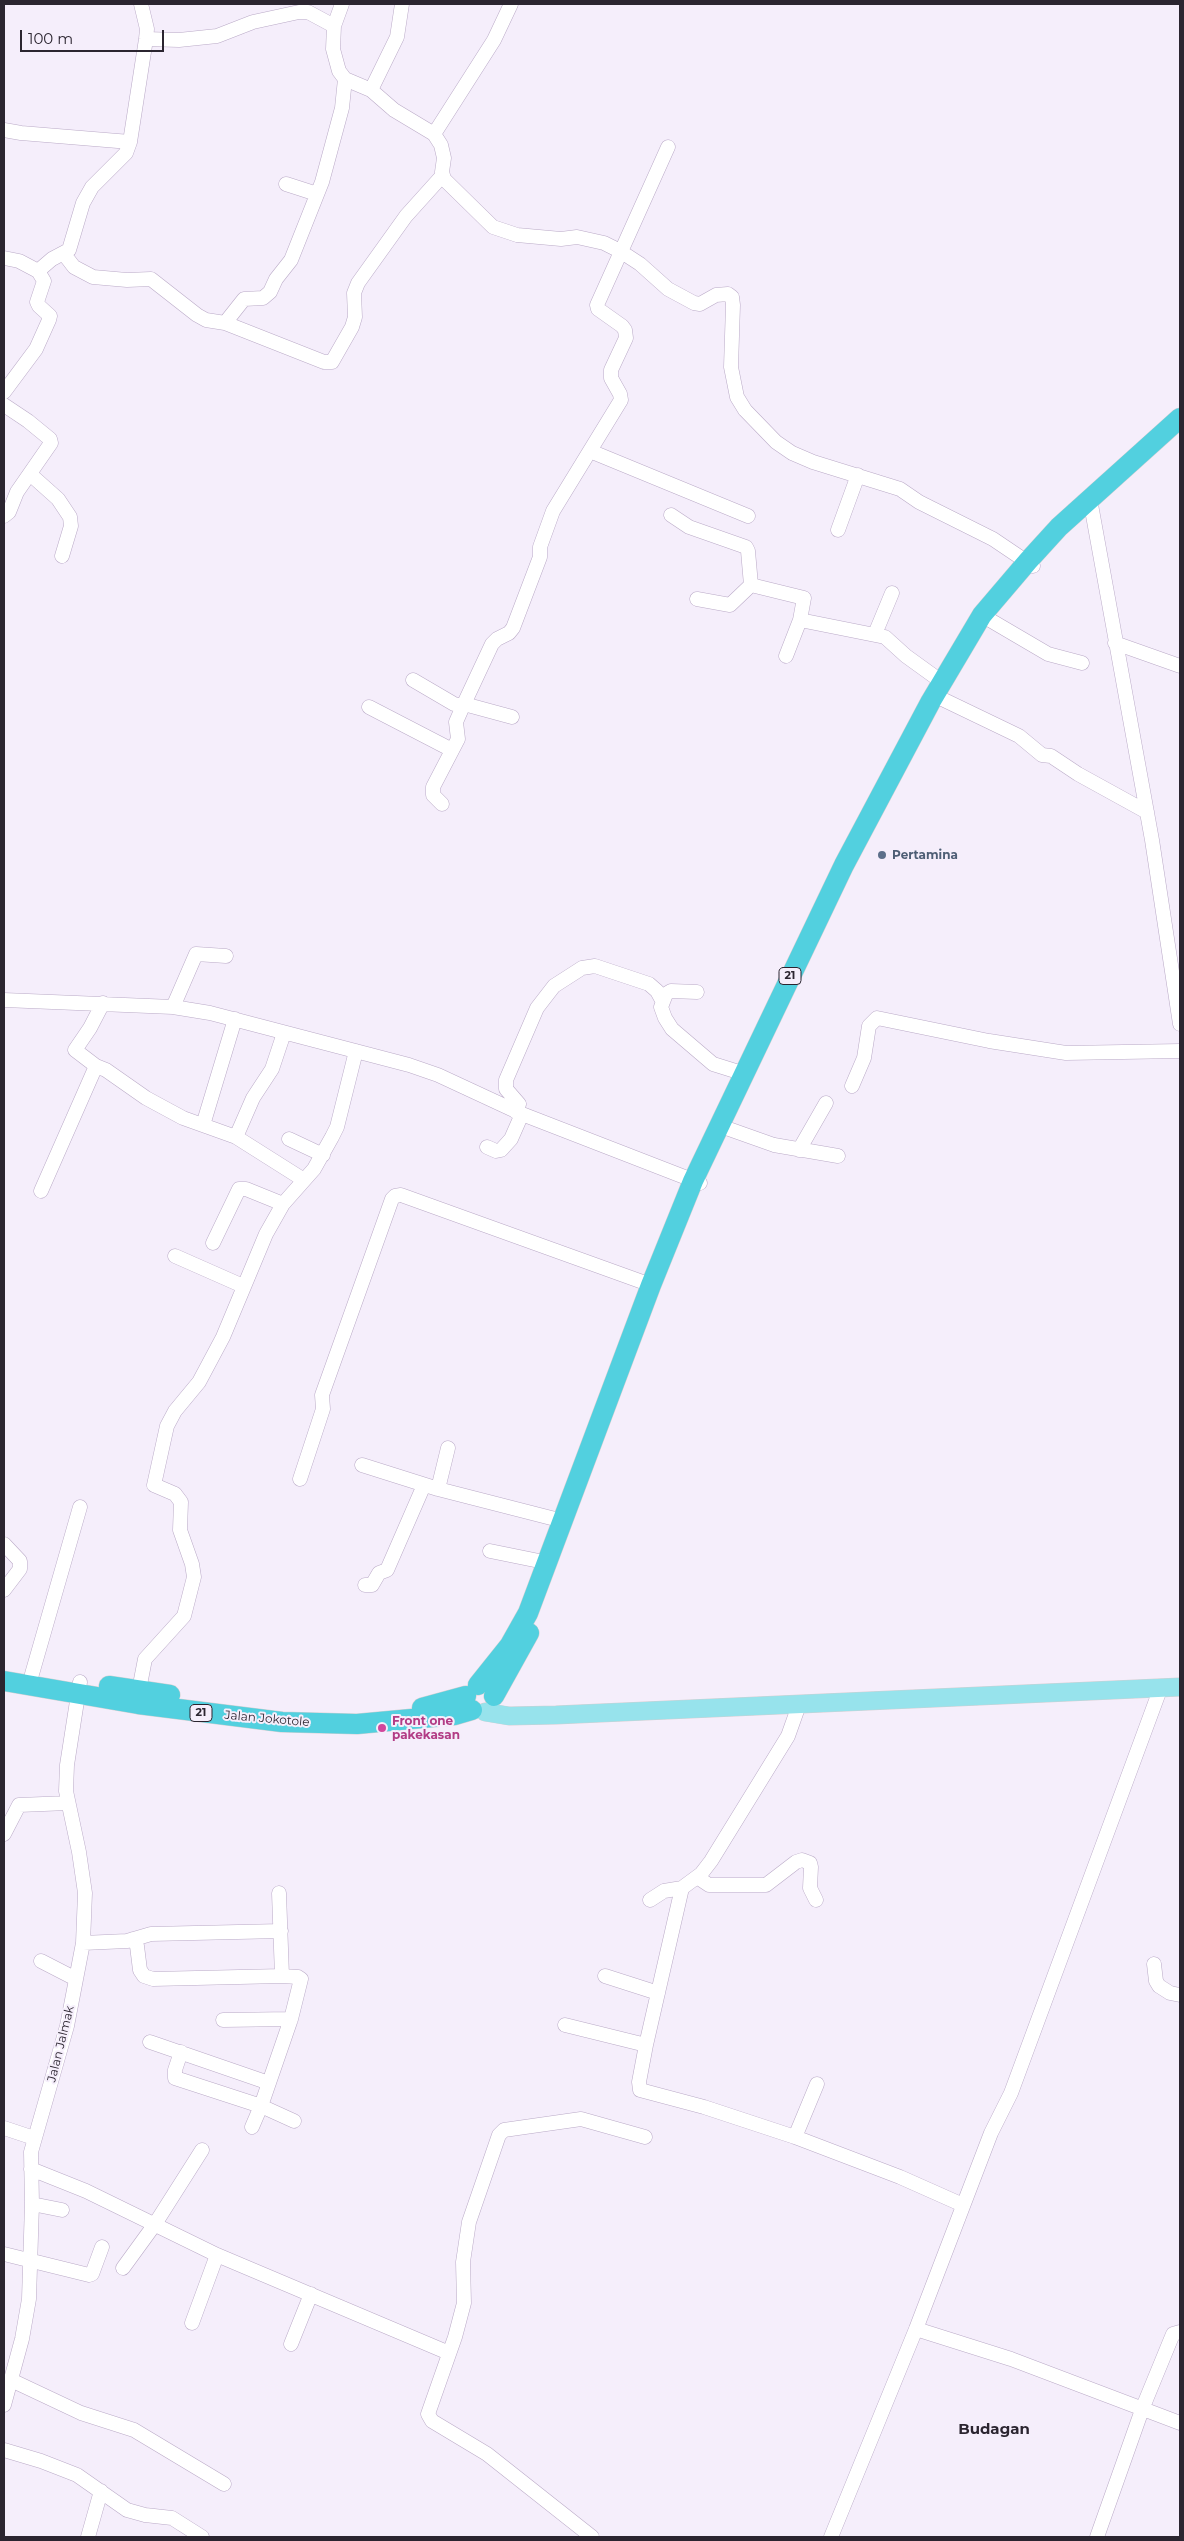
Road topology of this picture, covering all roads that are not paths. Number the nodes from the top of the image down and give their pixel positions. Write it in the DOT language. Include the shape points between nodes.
graph roads {
  1 [pos="141,4"];
  2 [pos="342,4"];
  3 [pos="402,4"];
  4 [pos="511,4"];
  5 [pos="306,8"];
  6 [pos="334,26"];
  7 [pos="146,39"];
  8 [pos="345,79"];
  9 [pos="371,90"];
  10 [pos="4,130"];
  11 [pos="434,134"];
  12 [pos="130,142"];
  13 [pos="668,147"];
  14 [pos="442,176"];
  15 [pos="286,184"];
  16 [pos="317,194"];
  17 [pos="620,250"];
  18 [pos="64,254"];
  19 [pos="4,258"];
  20 [pos="38,271"];
  21 [pos="225,323"];
  22 [pos="4,392"];
  23 [pos="4,405"];
  24 [pos="1180,418"];
  25 [pos="1180,427"];
  26 [pos="590,451"];
  27 [pos="30,474"];
  28 [pos="858,475"];
  29 [pos="1091,502"];
  30 [pos="672,514"];
  31 [pos="4,516"];
  32 [pos="748,516"];
  33 [pos="838,530"];
  34 [pos="62,556"];
  35 [pos="1030,563"];
  36 [pos="751,585"];
  37 [pos="892,593"];
  38 [pos="697,599"];
  39 [pos="800,620"];
  40 [pos="990,620"];
  41 [pos="875,634"];
  42 [pos="1115,643"];
  43 [pos="786,656"];
  44 [pos="1082,664"];
  45 [pos="1180,666"];
  46 [pos="413,680"];
  47 [pos="941,690"];
  48 [pos="463,705"];
  49 [pos="369,707"];
  50 [pos="512,717"];
  51 [pos="452,750"];
  52 [pos="442,804"];
  53 [pos="1147,812"];
  54 [pos="226,956"];
  55 [pos="697,992"];
  56 [pos="4,1000"];
  57 [pos="662,1000"];
  58 [pos="103,1003"];
  59 [pos="173,1007"];
  60 [pos="235,1019"];
  61 [pos="1180,1024"];
  62 [pos="284,1033"];
  63 [pos="356,1051"];
  64 [pos="1180,1051"];
  65 [pos="96,1066"];
  66 [pos="745,1074"];
  67 [pos="852,1086"];
  68 [pos="826,1103"];
  69 [pos="519,1113"];
  70 [pos="203,1125"];
  71 [pos="726,1128"];
  72 [pos="236,1138"];
  73 [pos="289,1138"];
  74 [pos="487,1147"];
  75 [pos="799,1150"];
  76 [pos="323,1155"];
  77 [pos="838,1156"];
  78 [pos="304,1180"];
  79 [pos="697,1182"];
  80 [pos="41,1192"];
  81 [pos="283,1204"];
  82 [pos="213,1243"];
  83 [pos="175,1256"];
  84 [pos="651,1285"];
  85 [pos="243,1286"];
  86 [pos="596,1443"];
  87 [pos="448,1448"];
  88 [pos="362,1464"];
  89 [pos="300,1479"];
  90 [pos="431,1487"];
  91 [pos="80,1507"];
  92 [pos="563,1521"];
  93 [pos="4,1544"];
  94 [pos="490,1551"];
  95 [pos="549,1563"];
  96 [pos="365,1585"];
  97 [pos="4,1590"];
  98 [pos="4,1669"];
  99 [pos="32,1674"];
  100 [pos="4,1681"];
  101 [pos="1180,1686"];
  102 [pos="1161,1687"];
  103 [pos="79,1688"];
  104 [pos="139,1690"];
  105 [pos="481,1700"];
  106 [pos="799,1705"];
  107 [pos="68,1803"];
  108 [pos="4,1834"];
  109 [pos="696,1877"];
  110 [pos="682,1888"];
  111 [pos="279,1893"];
  112 [pos="650,1900"];
  113 [pos="816,1900"];
  114 [pos="280,1931"];
  115 [pos="133,1939"];
  116 [pos="83,1943"];
  117 [pos="41,1961"];
  118 [pos="1154,1964"];
  119 [pos="282,1976"];
  120 [pos="605,1976"];
  121 [pos="76,1979"];
  122 [pos="658,1993"];
  123 [pos="1180,1995"];
  124 [pos="291,2019"];
  125 [pos="224,2020"];
  126 [pos="565,2025"];
  127 [pos="150,2042"];
  128 [pos="646,2045"];
  129 [pos="181,2052"];
  130 [pos="269,2083"];
  131 [pos="817,2084"];
  132 [pos="261,2106"];
  133 [pos="294,2120"];
  134 [pos="252,2127"];
  135 [pos="4,2128"];
  136 [pos="645,2137"];
  137 [pos="794,2137"];
  138 [pos="34,2138"];
  139 [pos="202,2150"];
  140 [pos="31,2169"];
  141 [pos="32,2204"];
  142 [pos="963,2205"];
  143 [pos="62,2210"];
  144 [pos="155,2224"];
  145 [pos="102,2247"];
  146 [pos="4,2254"];
  147 [pos="217,2255"];
  148 [pos="31,2259"];
  149 [pos="123,2268"];
  150 [pos="312,2294"];
  151 [pos="192,2322"];
  152 [pos="916,2329"];
  153 [pos="1180,2332"];
  154 [pos="291,2344"];
  155 [pos="450,2353"];
  156 [pos="11,2380"];
  157 [pos="4,2405"];
  158 [pos="1143,2407"];
  159 [pos="1180,2423"];
  160 [pos="4,2450"];
  161 [pos="224,2484"];
  162 [pos="101,2491"];
  163 [pos="88,2537"];
  164 [pos="202,2537"];
  165 [pos="592,2537"];
  166 [pos="831,2537"];
  167 [pos="1097,2537"];
  1 -- 7 [label="street"];
  2 -- 6 [label="street"];
  3 -- 9 [label="street" via="397,37"];
  4 -- 11 [label="street" via="494,40"];
  5 -- 6 [label="street"];
  5 -- 7 [label="street" via="253,22 217,36"];
  6 -- 8 [label="street" via="333,49 338,71"];
  7 -- 12 [label="street"];
  8 -- 9 [label="street"];
  8 -- 16 [label="street" via="340,119"];
  9 -- 11 [label="street" via="394,110"];
  10 -- 12 [label="street"];
  11 -- 14 [label="street" via="444,158"];
  12 -- 18 [label="street" via="120,160 92,187 83,203 71,248"];
  13 -- 17 [label="street"];
  14 -- 17 [label="street" via="493,227 517,234 590,239"];
  14 -- 21 [label="street" via="406,216 358,283 354,293 352,327 332,362 324,362"];
  15 -- 16 [label="street"];
  16 -- 21 [label="street" via="291,260 270,292 263,298 244,299"];
  17 -- 26 [label="street" via="597,305 625,330 626,338 611,370 611,378 621,400"];
  17 -- 28 [label="street" via="684,299 700,304 716,295 732,297 733,382 736,397 745,410 761,429 792,453"];
  18 -- 20 [label="street"];
  18 -- 21 [label="street" via="74,267 93,277 151,279 197,315"];
  19 -- 20 [label="street" via="19,261"];
  20 -- 22 [label="street" via="44,281 37,302 50,316 49,320 36,349"];
  23 -- 27 [label="street" via="50,439 50,447"];
  24 -- 29 [label="highway, 21"];
  25 -- 29 [label="highway, 21"];
  26 -- 32 [label="street"];
  26 -- 48 [label="street" via="553,511 540,547 540,557 509,634 492,644"];
  27 -- 31 [label="street"];
  27 -- 34 [label="street" via="58,499 70,517 71,526"];
  28 -- 33 [label="street"];
  28 -- 35 [label="street" via="900,489 993,539"];
  29 -- 35 [label="highway, 21"];
  29 -- 42 [label="street"];
  30 -- 36 [label="street" via="689,527 746,547"];
  35 -- 40 [label="highway, 21"];
  35 -- 47 [label="highway, 21" via="982,615"];
  36 -- 38 [label="street" via="730,605"];
  36 -- 39 [label="street" via="804,598"];
  37 -- 41 [label="street"];
  39 -- 41 [label="street"];
  39 -- 43 [label="street"];
  40 -- 44 [label="street" via="1048,654"];
  40 -- 47 [label="highway, 21"];
  41 -- 47 [label="street" via="885,637"];
  42 -- 45 [label="street"];
  42 -- 53 [label="street"];
  46 -- 48 [label="street" via="454,704"];
  47 -- 53 [label="street" via="1019,736 1042,755 1051,756"];
  47 -- 66 [label="highway, 21" via="844,865"];
  47 -- 71 [label="highway, 21" via="849,868"];
  48 -- 50 [label="street"];
  48 -- 51 [label="street" via="456,722 458,739"];
  49 -- 51 [label="street"];
  51 -- 52 [label="street" via="433,787 433,795"];
  53 -- 61 [label="street"];
  54 -- 59 [label="street" via="196,954"];
  55 -- 57 [label="street" via="671,991"];
  56 -- 58 [label="street"];
  57 -- 66 [label="street" via="664,1018 672,1029 713,1064"];
  57 -- 69 [label="street" via="657,990 648,984 595,966 582,968 554,986 537,1008 506,1080 506,1089 519,1104"];
  58 -- 59 [label="street"];
  58 -- 65 [label="street" via="75,1050"];
  59 -- 60 [label="street"];
  60 -- 62 [label="street"];
  60 -- 70 [label="street"];
  62 -- 63 [label="street"];
  62 -- 72 [label="street" via="272,1069 253,1098"];
  63 -- 69 [label="street" via="438,1075"];
  63 -- 76 [label="street" via="338,1127"];
  64 -- 67 [label="street" via="1066,1053 877,1018 869,1026 864,1058"];
  65 -- 70 [label="street" via="146,1098"];
  65 -- 80 [label="street"];
  66 -- 79 [label="highway, 21"];
  68 -- 75 [label="street"];
  69 -- 74 [label="street" via="508,1143 496,1151"];
  69 -- 79 [label="street"];
  70 -- 72 [label="street"];
  71 -- 75 [label="street"];
  71 -- 79 [label="highway, 21"];
  72 -- 78 [label="street"];
  73 -- 76 [label="street"];
  75 -- 77 [label="street"];
  76 -- 78 [label="street"];
  78 -- 81 [label="street"];
  79 -- 84 [label="highway, 21"];
  79 -- 86 [label="highway, 21"];
  81 -- 82 [label="street" via="239,1189"];
  81 -- 85 [label="street"];
  83 -- 85 [label="street"];
  84 -- 86 [label="highway, 21"];
  84 -- 89 [label="street" via="401,1195 395,1196 322,1395 324,1410"];
  85 -- 104 [label="street" via="230,1323 199,1382 167,1426 154,1485 175,1494 181,1502 180,1530 194,1577 184,1616 145,1658"];
  86 -- 92 [label="highway, 21"];
  86 -- 105 [label="highway, 21" via="551,1586 517,1658"];
  87 -- 90 [label="street"];
  88 -- 90 [label="street"];
  90 -- 92 [label="street"];
  90 -- 96 [label="street" via="387,1570 379,1573 370,1586"];
  91 -- 99 [label="street"];
  92 -- 95 [label="highway, 21"];
  93 -- 97 [label="street" via="20,1562 20,1569"];
  94 -- 95 [label="street"];
  95 -- 105 [label="highway, 21" via="528,1613"];
  98 -- 99 [label="highway, Jalan Jokotole / 21"];
  99 -- 103 [label="highway, Jalan Jokotole / 21"];
  100 -- 103 [label="highway, Jalan Jokotole / 21"];
  101 -- 102 [label="main road"];
  102 -- 106 [label="main road"];
  102 -- 142 [label="street" via="1011,2093 991,2133"];
  103 -- 104 [label="highway, Jalan Jokotole / 21"];
  103 -- 105 [label="highway, Jalan Jokotole / 21" via="208,1714 319,1724 357,1724 455,1715"];
  103 -- 107 [label="street, Jalan Jalmak" via="67,1765"];
  104 -- 105 [label="highway, Jalan Jokotole / 21" via="268,1708 342,1713 414,1710"];
  105 -- 106 [label="main road" via="524,1716"];
  106 -- 109 [label="street" via="788,1736 762,1782 711,1861"];
  107 -- 108 [label="street" via="19,1804"];
  107 -- 116 [label="street, Jalan Jalmak" via="85,1892"];
  109 -- 110 [label="street"];
  109 -- 113 [label="street" via="715,1885 766,1885 802,1860 810,1863 810,1888"];
  110 -- 112 [label="street" via="664,1891"];
  110 -- 122 [label="street"];
  111 -- 114 [label="street"];
  114 -- 115 [label="street" via="159,1934"];
  114 -- 119 [label="street"];
  115 -- 116 [label="street" via="128,1942"];
  115 -- 119 [label="street" via="140,1970 144,1976 153,1979"];
  116 -- 121 [label="street, Jalan Jalmak"];
  117 -- 121 [label="street"];
  118 -- 123 [label="street" via="1159,1986 1170,1994"];
  119 -- 124 [label="street" via="301,1980"];
  120 -- 122 [label="street"];
  121 -- 138 [label="street, Jalan Jalmak" via="65,2035"];
  122 -- 128 [label="street"];
  124 -- 125 [label="street"];
  124 -- 130 [label="street"];
  126 -- 128 [label="street"];
  127 -- 129 [label="street"];
  128 -- 137 [label="street" via="639,2082 643,2092 704,2107"];
  129 -- 130 [label="street"];
  129 -- 132 [label="street" via="175,2078"];
  130 -- 132 [label="street"];
  131 -- 137 [label="street"];
  132 -- 133 [label="street"];
  132 -- 134 [label="street"];
  135 -- 138 [label="street"];
  136 -- 155 [label="street" via="581,2118 504,2130 499,2135 469,2222 463,2262 464,2303"];
  137 -- 142 [label="street"];
  138 -- 140 [label="street, Jalan Jalmak"];
  139 -- 144 [label="street"];
  140 -- 141 [label="street, Jalan Jalmak"];
  140 -- 144 [label="street"];
  141 -- 143 [label="street"];
  141 -- 148 [label="street, Jalan Jalmak"];
  142 -- 152 [label="street"];
  144 -- 147 [label="street"];
  144 -- 149 [label="street"];
  145 -- 148 [label="street" via="91,2275"];
  146 -- 148 [label="street"];
  147 -- 150 [label="street"];
  147 -- 151 [label="street"];
  148 -- 156 [label="street, Jalan Jalmak" via="29,2299"];
  150 -- 154 [label="street"];
  150 -- 155 [label="street"];
  152 -- 158 [label="street"];
  152 -- 166 [label="street"];
  153 -- 158 [label="street" via="1173,2334"];
  155 -- 165 [label="street" via="429,2418 487,2454"];
  156 -- 157 [label="street, Jalan Jalmak"];
  156 -- 161 [label="street" via="80,2413 134,2430"];
  158 -- 159 [label="street"];
  158 -- 167 [label="street"];
  160 -- 162 [label="street" via="41,2460 77,2475"];
  162 -- 163 [label="street"];
  162 -- 164 [label="street" via="127,2510 172,2518"];
}
